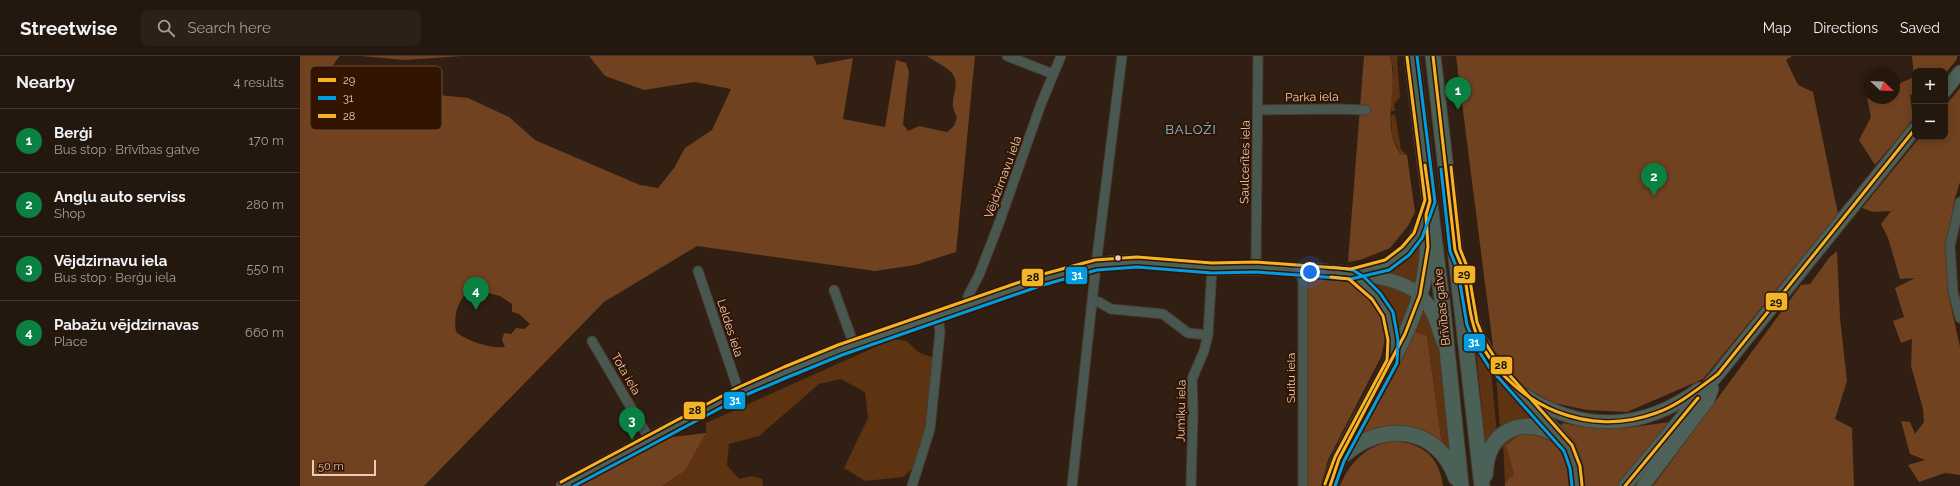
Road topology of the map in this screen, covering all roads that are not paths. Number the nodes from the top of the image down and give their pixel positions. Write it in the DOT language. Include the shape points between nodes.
graph roads {
  1 [pos="1008,56"];
  2 [pos="1061,56"];
  3 [pos="1122,56"];
  4 [pos="1258,56"];
  5 [pos="1412,56"];
  6 [pos="1433,56"];
  7 [pos="1960,72"];
  8 [pos="1053,74"];
  9 [pos="1948,87"];
  10 [pos="1258,110"];
  11 [pos="1366,110"];
  12 [pos="1912,133"];
  13 [pos="1960,202"];
  14 [pos="1428,208"];
  15 [pos="1455,250"];
  16 [pos="1096,266"];
  17 [pos="1256,267"];
  18 [pos="1212,268"];
  19 [pos="1303,270"];
  20 [pos="698,271"];
  21 [pos="1351,274"];
  22 [pos="834,290"];
  23 [pos="1420,295"];
  24 [pos="1092,301"];
  25 [pos="967,307"];
  26 [pos="938,317"];
  27 [pos="1960,318"];
  28 [pos="1208,334"];
  29 [pos="592,341"];
  30 [pos="854,346"];
  31 [pos="1448,355"];
  32 [pos="1392,361"];
  33 [pos="1718,374"];
  34 [pos="739,392"];
  35 [pos="1519,392"];
  36 [pos="1560,438"];
  37 [pos="650,440"];
  38 [pos="1339,459"];
  39 [pos="564,486"];
  40 [pos="914,486"];
  41 [pos="1072,486"];
  42 [pos="1191,486"];
  43 [pos="1303,486"];
  44 [pos="1330,486"];
  45 [pos="1458,486"];
  46 [pos="1461,486"];
  47 [pos="1483,486"];
  48 [pos="1577,486"];
  49 [pos="1625,486"];
  50 [pos="1643,486"];
  1 -- 8 [label="street"];
  2 -- 8 [label="street, Vējdzirnavu iela"];
  3 -- 16 [label="street"];
  4 -- 10 [label="street, Saulcerītes iela"];
  5 -- 14 [label="highway, Brīvības gatve"];
  6 -- 15 [label="highway, Brīvības gatve"];
  7 -- 9 [label="main road"];
  8 -- 25 [label="street, Vējdzirnavu iela" via="1040,104 998,226 968,296"];
  10 -- 11 [label="street, Parka iela"];
  10 -- 17 [label="street, Saulcerītes iela"];
  12 -- 33 [label="main road"];
  13 -- 27 [label="street" via="1950,246 1953,292"];
  14 -- 21 [label="main road" via="1418,236 1399,258 1377,268"];
  14 -- 23 [label="highway" via="1428,247"];
  14 -- 31 [label="highway, Brīvības gatve"];
  15 -- 35 [label="highway" via="1463,270 1472,323 1482,346 1497,368"];
  15 -- 47 [label="highway, Brīvības gatve"];
  16 -- 18 [label="main road" via="1136,262"];
  16 -- 24 [label="street"];
  16 -- 25 [label="main road" via="1042,280"];
  17 -- 18 [label="main road"];
  17 -- 19 [label="main road"];
  18 -- 28 [label="street, Jumiķu iela"];
  19 -- 21 [label="main road"];
  19 -- 43 [label="street, Suitu iela"];
  20 -- 34 [label="street, Leldes iela"];
  21 -- 23 [label="main road" via="1377,276 1394,281 1406,285"];
  21 -- 32 [label="main road" via="1368,287 1388,314 1394,340"];
  22 -- 30 [label="street"];
  23 -- 31 [label="main road" via="1431,309"];
  23 -- 32 [label="highway"];
  24 -- 28 [label="street" via="1111,309 1163,314 1188,333"];
  24 -- 41 [label="street"];
  25 -- 26 [label="main road"];
  26 -- 30 [label="main road"];
  26 -- 40 [label="street" via="940,332 930,428"];
  28 -- 42 [label="street, Jumiķu iela" via="1192,379"];
  29 -- 37 [label="street, Tota iela"];
  30 -- 34 [label="main road"];
  31 -- 46 [label="highway, Brīvības gatve"];
  32 -- 38 [label="highway"];
  33 -- 35 [label="main road" via="1683,401 1656,413 1626,421 1594,422 1575,419 1554,412"];
  33 -- 49 [label="main road"];
  33 -- 50 [label="main road" via="1708,400"];
  34 -- 37 [label="main road"];
  35 -- 36 [label="highway"];
  36 -- 47 [label="highway" via="1546,429 1525,425 1504,433 1488,456"];
  36 -- 48 [label="highway" via="1568,448 1575,467"];
  37 -- 39 [label="main road"];
  38 -- 44 [label="highway"];
  38 -- 45 [label="highway" via="1355,445 1376,435 1396,433 1415,436 1431,443 1446,457 1453,468"];
}
